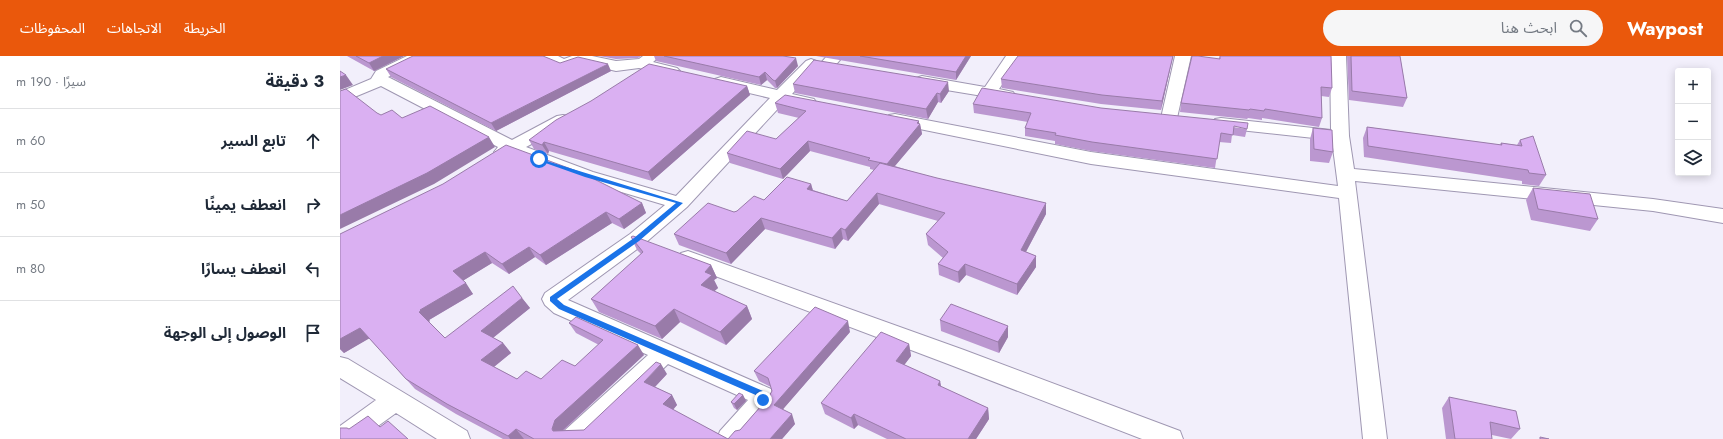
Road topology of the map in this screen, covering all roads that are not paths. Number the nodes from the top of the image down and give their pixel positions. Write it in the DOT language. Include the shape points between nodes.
graph roads {
  1 [pos="419,56"];
  2 [pos="545,56"];
  3 [pos="1014,56"];
  4 [pos="1183,56"];
  5 [pos="1338,56"];
  6 [pos="792,59"];
  7 [pos="648,62"];
  8 [pos="830,62"];
  9 [pos="904,78"];
  10 [pos="381,81"];
  11 [pos="625,82"];
  12 [pos="989,92"];
  13 [pos="781,96"];
  14 [pos="340,98"];
  15 [pos="1020,98"];
  16 [pos="826,106"];
  17 [pos="574,114"];
  18 [pos="879,116"];
  19 [pos="1170,118"];
  20 [pos="1208,122"];
  21 [pos="1340,136"];
  22 [pos="511,147"];
  23 [pos="492,159"];
  24 [pos="1347,184"];
  25 [pos="680,203"];
  26 [pos="1723,216"];
  27 [pos="637,239"];
  28 [pos="665,352"];
  29 [pos="340,366"];
  30 [pos="395,400"];
  31 [pos="341,439"];
  32 [pos="458,439"];
  33 [pos="573,439"];
  34 [pos="730,439"];
  35 [pos="1171,439"];
  36 [pos="1376,439"];
  1 -- 10 [label="street" via="381,74"];
  2 -- 7 [label="street" via="564,64 581,58 616,66"];
  3 -- 12 [label="street"];
  4 -- 19 [label="street"];
  5 -- 21 [label="street"];
  6 -- 8 [label="street"];
  7 -- 11 [label="street"];
  7 -- 13 [label="street" via="695,77"];
  8 -- 13 [label="street"];
  9 -- 12 [label="street"];
  10 -- 14 [label="street"];
  10 -- 22 [label="street"];
  12 -- 15 [label="street"];
  13 -- 16 [label="street"];
  13 -- 25 [label="street"];
  17 -- 22 [label="street"];
  18 -- 24 [label="street" via="1091,158"];
  20 -- 21 [label="street"];
  21 -- 24 [label="street"];
  22 -- 23 [label="street"];
  22 -- 25 [label="street" via="587,176"];
  24 -- 26 [label="street" via="1653,205"];
  24 -- 36 [label="street"];
  25 -- 27 [label="street"];
  27 -- 28 [label="street" via="553,299 562,307"];
  27 -- 35 [label="street"];
  28 -- 33 [label="street"];
  28 -- 34 [label="street" via="763,396 763,400"];
  29 -- 30 [label="street"];
  30 -- 31 [label="street"];
  30 -- 32 [label="street"];
}
